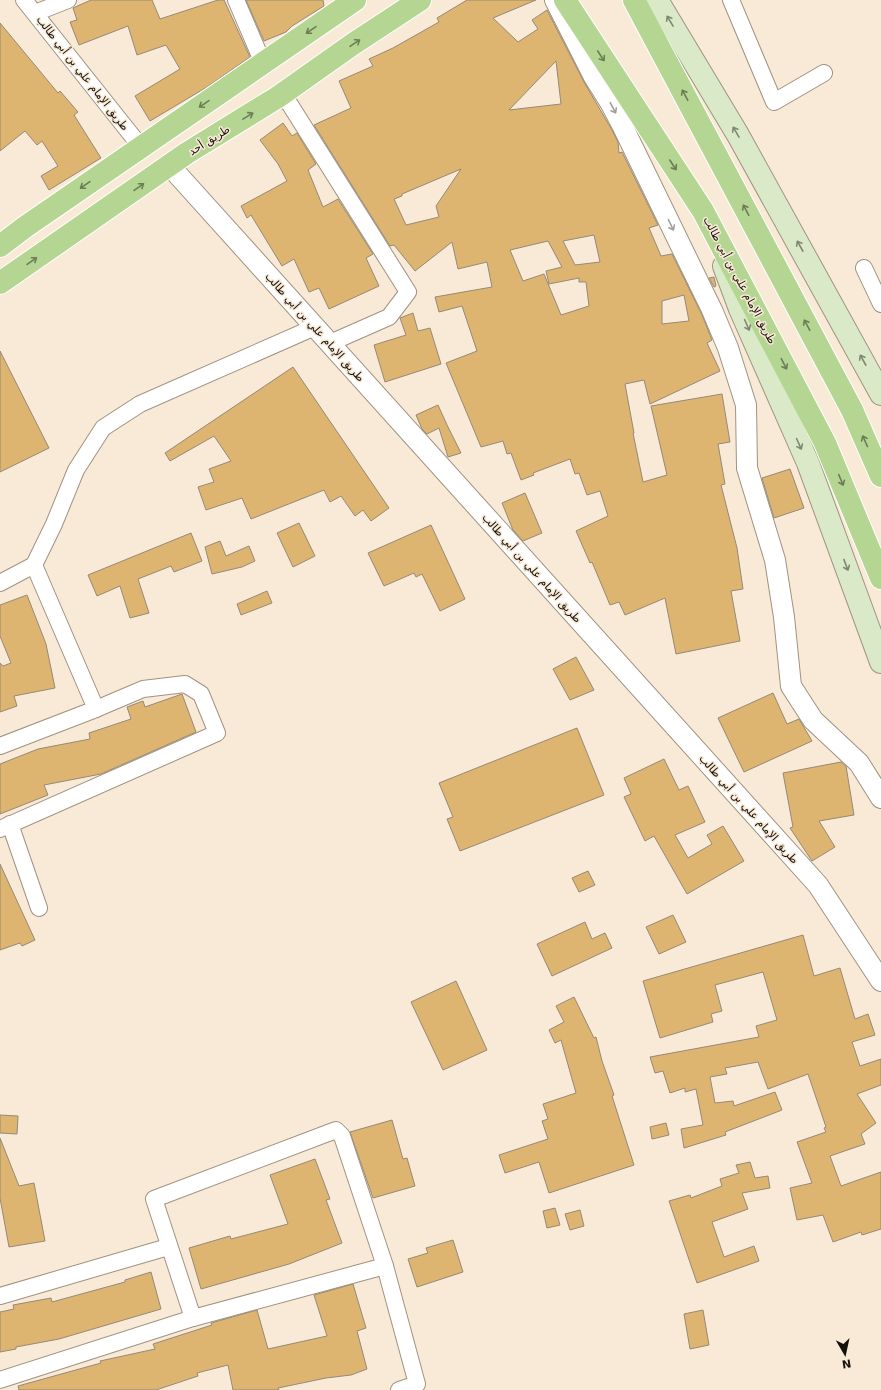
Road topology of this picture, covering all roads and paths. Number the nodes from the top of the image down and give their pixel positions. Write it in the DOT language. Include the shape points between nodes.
graph roads {
  1 [pos="24,0"];
  2 [pos="68,0"];
  3 [pos="236,0"];
  4 [pos="354,0"];
  5 [pos="420,0"];
  6 [pos="555,0"];
  7 [pos="565,0"];
  8 [pos="634,0"];
  9 [pos="657,0"];
  10 [pos="731,0"];
  11 [pos="35,13"];
  12 [pos="263,63"];
  13 [pos="824,73"];
  14 [pos="278,97"];
  15 [pos="141,147"];
  16 [pos="170,165"];
  17 [pos="703,210"];
  18 [pos="0,246"];
  19 [pos="864,268"];
  20 [pos="0,283"];
  21 [pos="881,304"];
  22 [pos="315,327"];
  23 [pos="330,343"];
  24 [pos="881,394"];
  25 [pos="881,476"];
  26 [pos="34,565"];
  27 [pos="881,578"];
  28 [pos="0,583"];
  29 [pos="881,662"];
  30 [pos="96,709"];
  31 [pos="0,746"];
  32 [pos="881,798"];
  33 [pos="5,826"];
  34 [pos="39,908"];
  35 [pos="881,981"];
  36 [pos="168,1247"];
  37 [pos="385,1266"];
  38 [pos="0,1296"];
  39 [pos="193,1318"];
  40 [pos="0,1380"];
  41 [pos="399,1390"];
  1 -- 11 [label="street, طريق الإمام علي بن أبي طالب"];
  2 -- 11 [label="street"];
  3 -- 12 [label="street"];
  4 -- 12 [label="main road, one-way"];
  14 -- 5 [label="main road, طريق أحد, one-way"];
  6 -- 32 [label="street, one-way" via="594,77 622,125 728,348 746,405 747,468 775,560 791,686 813,720 859,763"];
  7 -- 17 [label="main road, طريق الإمام علي بن أبي طالب, one-way"];
  25 -- 8 [label="main road, one-way" via="852,410"];
  24 -- 9 [label="main road, one-way" via="738,136"];
  10 -- 13 [label="street" via="774,102"];
  11 -- 15 [label="street, طريق الإمام علي بن أبي طالب"];
  12 -- 15 [label="main road, one-way"];
  16 -- 14 [label="main road, طريق أحد, one-way"];
  14 -- 23 [label="street" via="289,102 408,292 389,317"];
  15 -- 18 [label="main road, one-way"];
  20 -- 16 [label="main road, طريق أحد, one-way"];
  16 -- 22 [label="street, طريق الإمام علي بن أبي طالب"];
  17 -- 27 [label="main road, طريق الإمام علي بن أبي طالب, one-way" via="825,443"];
  17 -- 29 [label="main road, one-way" via="740,309 808,463"];
  19 -- 21 [label="street"];
  22 -- 23 [label="street, طريق الإمام علي بن أبي طالب"];
  22 -- 26 [label="street" via="140,404 103,428 76,470"];
  23 -- 35 [label="street, طريق الإمام علي بن أبي طالب" via="818,884"];
  26 -- 28 [label="street"];
  26 -- 30 [label="street"];
  30 -- 31 [label="street"];
  30 -- 33 [label="street" via="143,689 185,684 201,694 216,733"];
  33 -- 34 [label="street"];
  36 -- 37 [label="street" via="154,1199 336,1130 342,1136"];
  36 -- 38 [label="street"];
  36 -- 39 [label="street"];
  37 -- 39 [label="street"];
  37 -- 41 [label="street" via="417,1384"];
  39 -- 40 [label="street"];
}
